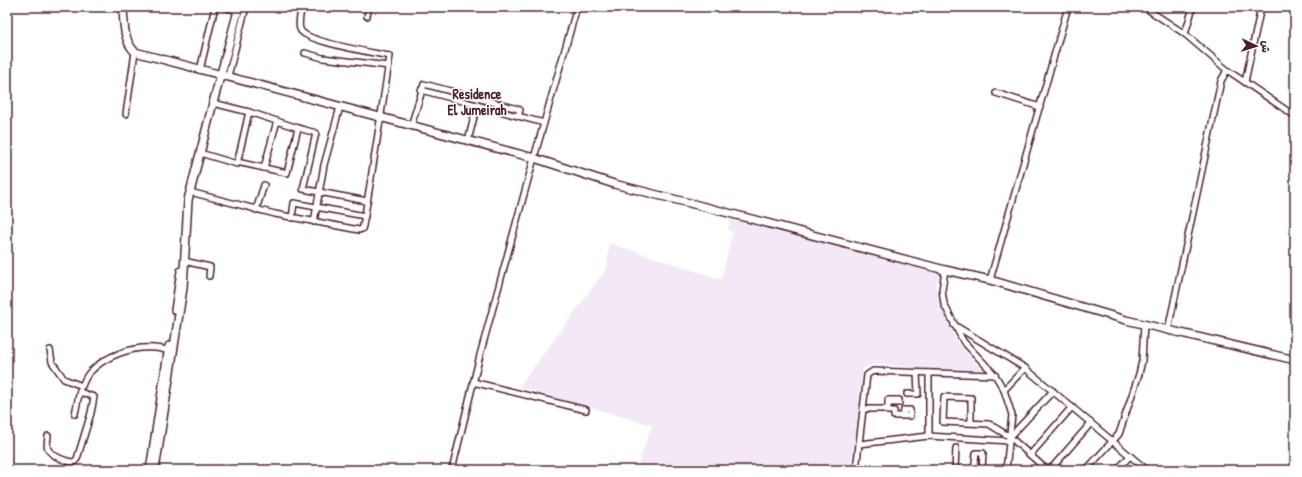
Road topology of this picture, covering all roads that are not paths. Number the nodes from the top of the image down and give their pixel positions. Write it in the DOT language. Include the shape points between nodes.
graph roads {
  1 [pos="123,7"];
  2 [pos="215,7"];
  3 [pos="224,7"];
  4 [pos="246,7"];
  5 [pos="301,7"];
  6 [pos="369,7"];
  7 [pos="577,7"];
  8 [pos="1068,7"];
  9 [pos="1144,7"];
  10 [pos="1193,7"];
  11 [pos="1261,7"];
  12 [pos="238,9"];
  13 [pos="367,16"];
  14 [pos="1185,34"];
  15 [pos="135,52"];
  16 [pos="305,53"];
  17 [pos="388,66"];
  18 [pos="200,70"];
  19 [pos="1228,70"];
  20 [pos="224,76"];
  21 [pos="1244,82"];
  22 [pos="421,90"];
  23 [pos="996,93"];
  24 [pos="213,103"];
  25 [pos="477,105"];
  26 [pos="340,107"];
  27 [pos="1040,107"];
  28 [pos="249,112"];
  29 [pos="126,114"];
  30 [pos="518,116"];
  31 [pos="1295,116"];
  32 [pos="380,118"];
  33 [pos="277,121"];
  34 [pos="544,123"];
  35 [pos="411,126"];
  36 [pos="298,128"];
  37 [pos="468,141"];
  38 [pos="200,153"];
  39 [pos="534,158"];
  40 [pos="237,162"];
  41 [pos="264,168"];
  42 [pos="264,185"];
  43 [pos="190,192"];
  44 [pos="318,192"];
  45 [pos="368,201"];
  46 [pos="316,207"];
  47 [pos="256,210"];
  48 [pos="365,216"];
  49 [pos="292,218"];
  50 [pos="314,222"];
  51 [pos="184,261"];
  52 [pos="945,270"];
  53 [pos="209,276"];
  54 [pos="990,280"];
  55 [pos="1144,324"];
  56 [pos="954,325"];
  57 [pos="1168,330"];
  58 [pos="50,350"];
  59 [pos="171,351"];
  60 [pos="1295,360"];
  61 [pos="1025,368"];
  62 [pos="917,372"];
  63 [pos="929,373"];
  64 [pos="995,375"];
  65 [pos="473,382"];
  66 [pos="82,386"];
  67 [pos="1004,390"];
  68 [pos="1053,391"];
  69 [pos="80,392"];
  70 [pos="906,394"];
  71 [pos="888,403"];
  72 [pos="1072,407"];
  73 [pos="863,409"];
  74 [pos="888,409"];
  75 [pos="586,410"];
  76 [pos="75,414"];
  77 [pos="903,416"];
  78 [pos="971,423"];
  79 [pos="1091,423"];
  80 [pos="48,436"];
  81 [pos="929,436"];
  82 [pos="1009,439"];
  83 [pos="1113,441"];
  84 [pos="859,444"];
  85 [pos="956,448"];
  86 [pos="1030,455"];
  87 [pos="1130,456"];
  88 [pos="1007,469"];
  89 [pos="150,470"];
  90 [pos="155,470"];
  91 [pos="453,470"];
  92 [pos="856,470"];
  93 [pos="955,470"];
  94 [pos="974,470"];
  95 [pos="982,470"];
  96 [pos="1048,470"];
  97 [pos="1086,470"];
  98 [pos="1117,470"];
  99 [pos="1147,470"];
  1 -- 15 [label="street" via="127,40"];
  2 -- 18 [label="street"];
  3 -- 12 [label="street"];
  4 -- 20 [label="street"];
  5 -- 17 [label="street" via="300,31 333,45 390,56"];
  6 -- 13 [label="street"];
  7 -- 34 [label="street"];
  8 -- 27 [label="street"];
  9 -- 14 [label="street"];
  10 -- 14 [label="street"];
  11 -- 21 [label="street"];
  12 -- 20 [label="street"];
  14 -- 19 [label="street"];
  15 -- 18 [label="street"];
  15 -- 29 [label="street"];
  16 -- 17 [label="street" via="323,58"];
  17 -- 32 [label="street"];
  18 -- 20 [label="street"];
  19 -- 21 [label="street"];
  19 -- 57 [label="street" via="1221,81"];
  20 -- 24 [label="street"];
  20 -- 26 [label="street"];
  21 -- 31 [label="street"];
  22 -- 25 [label="street"];
  22 -- 30 [label="street" via="424,84 518,109"];
  22 -- 35 [label="street"];
  23 -- 27 [label="street"];
  24 -- 28 [label="street"];
  24 -- 38 [label="street"];
  25 -- 30 [label="street"];
  25 -- 37 [label="street"];
  26 -- 32 [label="street"];
  26 -- 44 [label="street"];
  27 -- 54 [label="street"];
  28 -- 33 [label="street"];
  28 -- 40 [label="street"];
  30 -- 34 [label="street"];
  32 -- 35 [label="street"];
  32 -- 45 [label="street"];
  33 -- 36 [label="street"];
  33 -- 41 [label="street"];
  34 -- 39 [label="street"];
  35 -- 37 [label="street"];
  36 -- 41 [label="street" via="287,173"];
  36 -- 44 [label="street" via="316,133 303,189"];
  37 -- 39 [label="street"];
  38 -- 40 [label="street"];
  38 -- 43 [label="street"];
  39 -- 52 [label="street" via="614,184"];
  39 -- 65 [label="street"];
  40 -- 41 [label="street"];
  42 -- 47 [label="street"];
  43 -- 47 [label="street"];
  43 -- 51 [label="street"];
  44 -- 45 [label="street"];
  44 -- 46 [label="street"];
  45 -- 48 [label="street"];
  46 -- 48 [label="street"];
  46 -- 49 [label="street" via="294,203"];
  46 -- 50 [label="street"];
  47 -- 49 [label="street"];
  48 -- 50 [label="street" via="362,229 359,230"];
  49 -- 50 [label="street"];
  51 -- 53 [label="street" via="210,267"];
  51 -- 59 [label="street" via="183,288"];
  52 -- 54 [label="street"];
  52 -- 56 [label="street" via="942,290 944,304"];
  54 -- 55 [label="street"];
  55 -- 57 [label="street"];
  55 -- 83 [label="street" via="1139,374 1119,434"];
  56 -- 61 [label="street"];
  56 -- 64 [label="street" via="963,341"];
  57 -- 60 [label="street"];
  58 -- 66 [label="street" via="52,362 64,379"];
  59 -- 66 [label="street" via="148,348 122,352 89,373"];
  59 -- 89 [label="street"];
  59 -- 90 [label="street"];
  61 -- 67 [label="street"];
  61 -- 68 [label="street"];
  62 -- 63 [label="street"];
  62 -- 70 [label="street" via="918,394"];
  62 -- 73 [label="street" via="873,371 867,375"];
  63 -- 64 [label="street"];
  63 -- 81 [label="street"];
  64 -- 67 [label="street"];
  65 -- 75 [label="street"];
  65 -- 91 [label="street"];
  66 -- 69 [label="street"];
  67 -- 82 [label="street" via="1012,415"];
  68 -- 72 [label="street"];
  68 -- 82 [label="street"];
  69 -- 76 [label="street"];
  69 -- 80 [label="street" via="94,397 77,459 71,462 53,453 47,446"];
  71 -- 74 [label="street"];
  72 -- 79 [label="street"];
  72 -- 86 [label="street"];
  73 -- 74 [label="street"];
  73 -- 84 [label="street"];
  74 -- 77 [label="street" via="894,411 894,416"];
  78 -- 78 [label="street" via="971,398 944,397 943,422"];
  78 -- 82 [label="street" via="988,424"];
  79 -- 83 [label="street"];
  79 -- 96 [label="street"];
  81 -- 82 [label="street"];
  81 -- 84 [label="street"];
  82 -- 86 [label="street"];
  82 -- 88 [label="street"];
  83 -- 87 [label="street"];
  83 -- 97 [label="street"];
  84 -- 92 [label="street"];
  85 -- 93 [label="street"];
  86 -- 96 [label="street"];
  87 -- 98 [label="street"];
  87 -- 99 [label="street"];
  94 -- 95 [label="street" via="976,452 983,453"];
}
